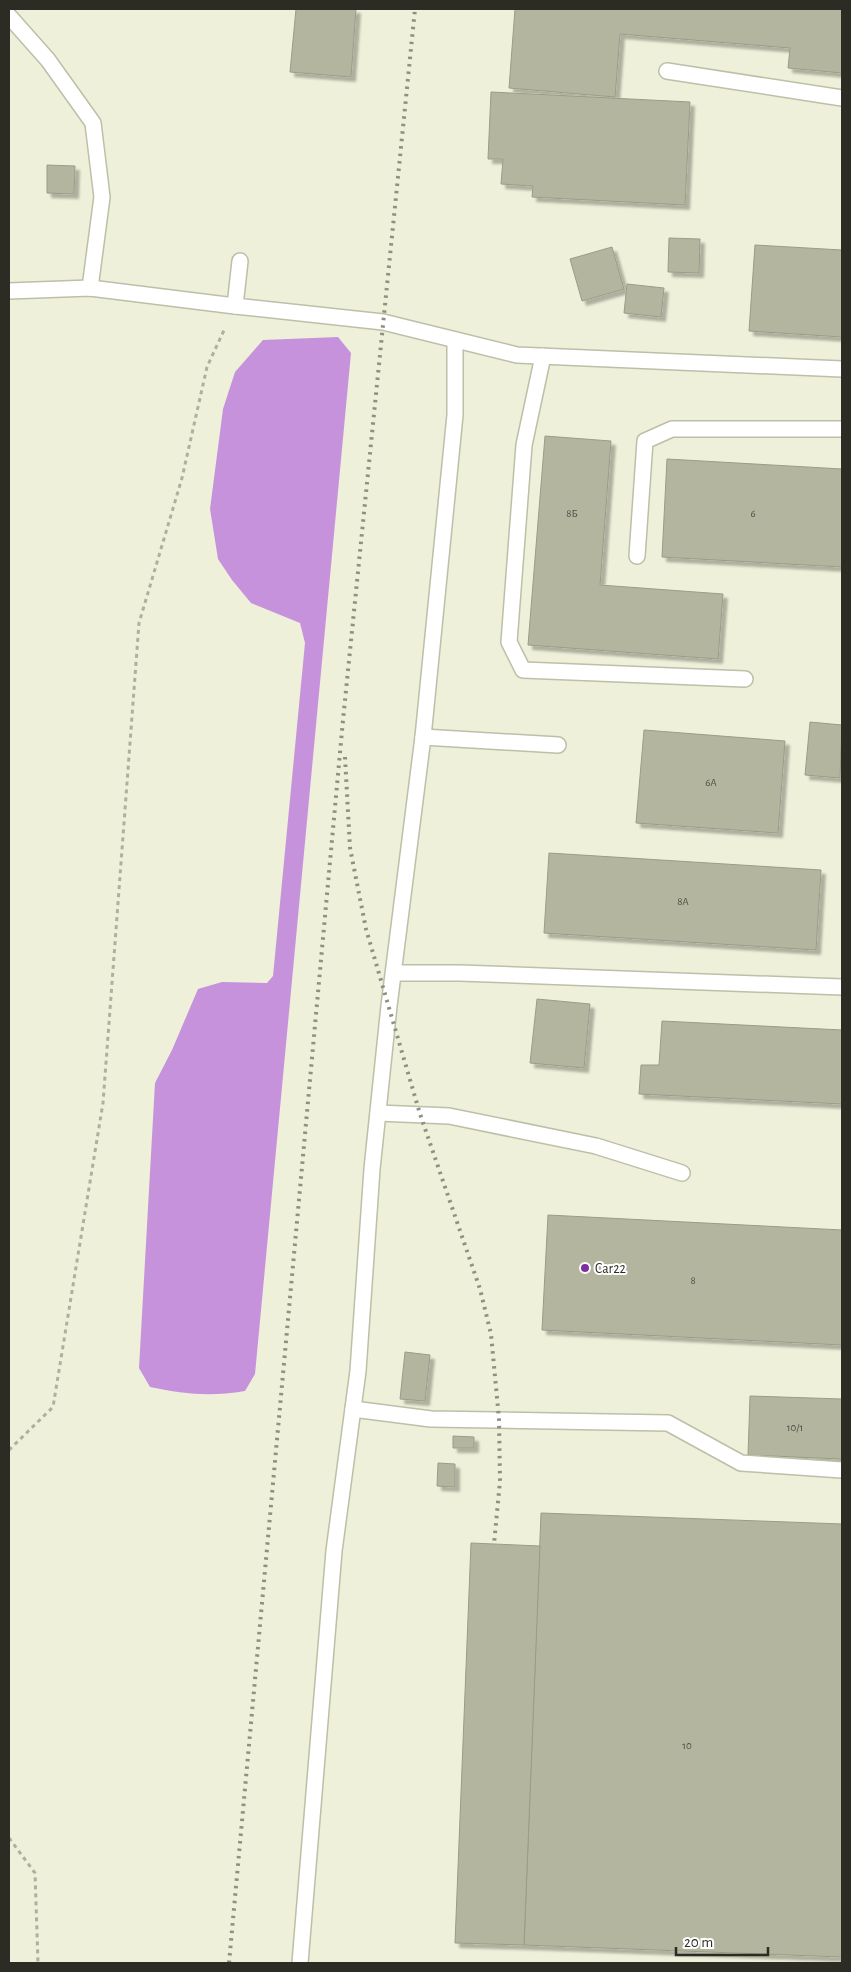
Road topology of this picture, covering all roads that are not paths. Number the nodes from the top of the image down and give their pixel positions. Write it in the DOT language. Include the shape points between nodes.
graph roads {
  1 [pos="9,16"];
  2 [pos="667,71"];
  3 [pos="842,98"];
  4 [pos="240,261"];
  5 [pos="90,288"];
  6 [pos="9,291"];
  7 [pos="235,306"];
  8 [pos="455,340"];
  9 [pos="543,356"];
  10 [pos="842,369"];
  11 [pos="842,429"];
  12 [pos="637,556"];
  13 [pos="745,679"];
  14 [pos="423,737"];
  15 [pos="558,745"];
  16 [pos="394,973"];
  17 [pos="842,987"];
  18 [pos="378,1113"];
  19 [pos="682,1173"];
  20 [pos="353,1408"];
  21 [pos="842,1470"];
  22 [pos="300,1963"];
  1 -- 5 [label="lane" via="48,60 93,123 102,197"];
  2 -- 3 [label="lane"];
  4 -- 7 [label="lane"];
  5 -- 6 [label="lane"];
  5 -- 7 [label="lane"];
  7 -- 8 [label="lane" via="383,322"];
  8 -- 9 [label="lane" via="517,355"];
  8 -- 14 [label="lane" via="455,415"];
  9 -- 10 [label="lane"];
  9 -- 13 [label="lane" via="524,444 509,642 523,670"];
  11 -- 12 [label="lane" via="672,429 645,441"];
  14 -- 15 [label="lane"];
  14 -- 16 [label="lane"];
  16 -- 17 [label="lane"];
  16 -- 18 [label="lane"];
  18 -- 19 [label="lane" via="449,1116 596,1146"];
  18 -- 20 [label="lane"];
  20 -- 21 [label="lane" via="431,1419 668,1424 741,1463"];
  20 -- 22 [label="lane" via="334,1551"];
}
